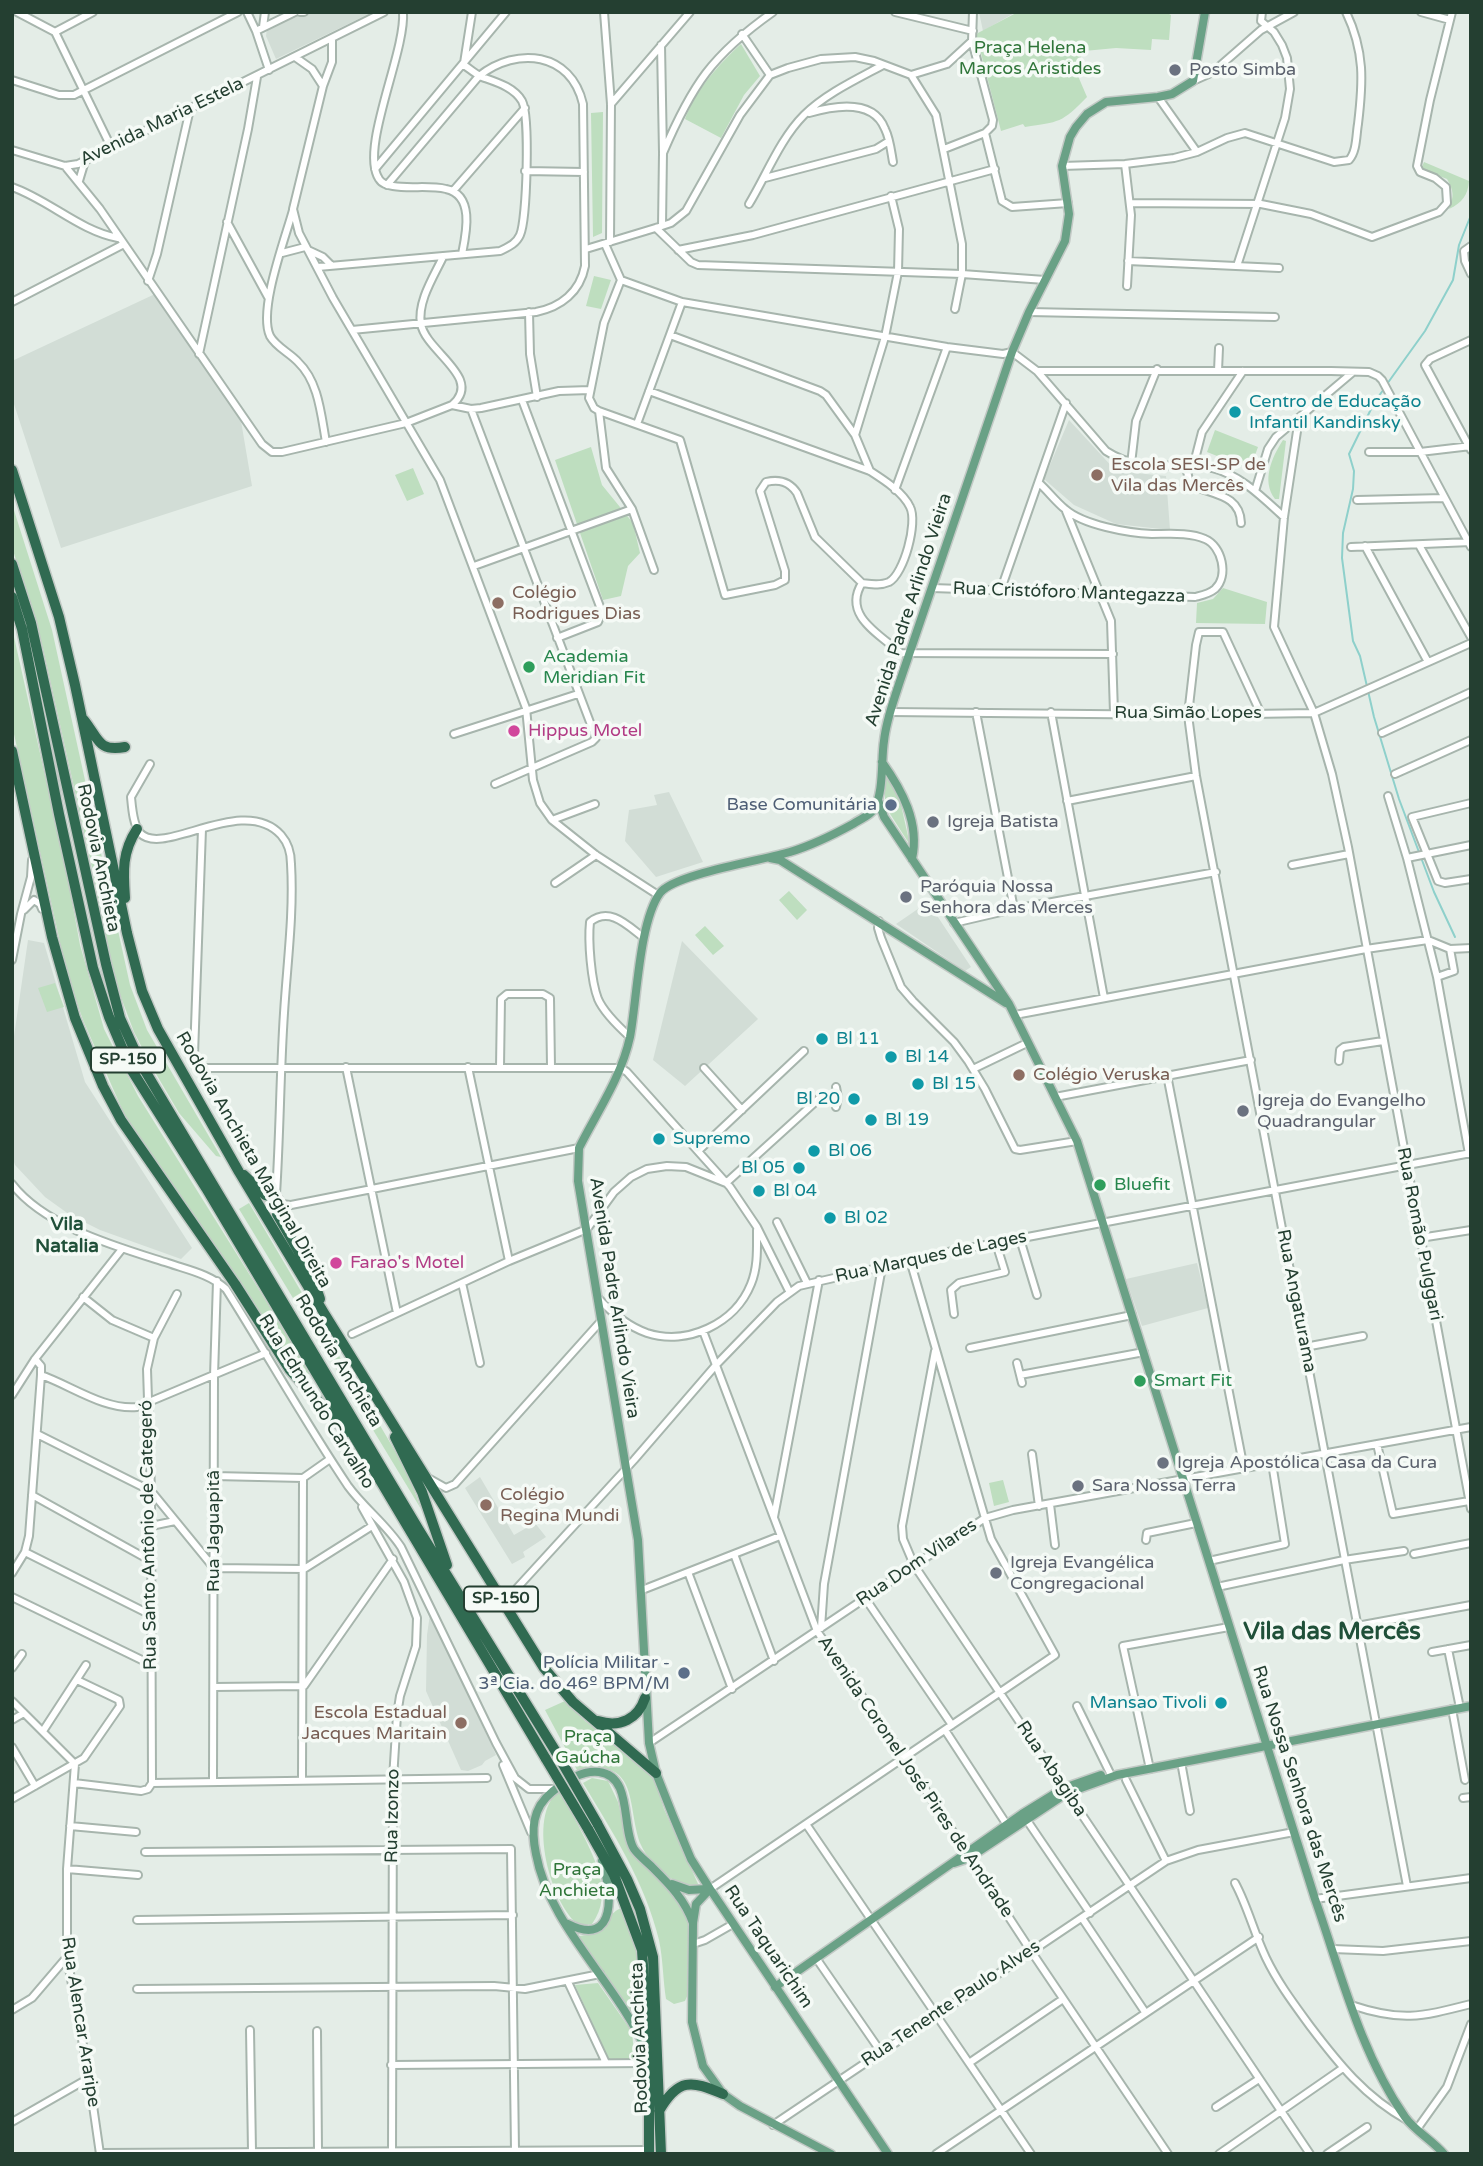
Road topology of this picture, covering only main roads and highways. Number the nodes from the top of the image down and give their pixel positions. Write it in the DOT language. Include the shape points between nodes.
graph roads {
  1 [pos="1205,12"];
  2 [pos="12,470"];
  3 [pos="12,564"];
  4 [pos="12,597"];
  5 [pos="82,717"];
  6 [pos="125,747"];
  7 [pos="12,751"];
  8 [pos="882,762"];
  9 [pos="878,799"];
  10 [pos="872,812"];
  11 [pos="884,817"];
  12 [pos="137,829"];
  13 [pos="790,852"];
  14 [pos="764,859"];
  15 [pos="912,859"];
  16 [pos="780,860"];
  17 [pos="127,933"];
  18 [pos="989,974"];
  19 [pos="975,983"];
  20 [pos="1009,1004"];
  21 [pos="239,1172"];
  22 [pos="324,1313"];
  23 [pos="377,1398"];
  24 [pos="357,1441"];
  25 [pos="451,1579"];
  26 [pos="645,1698"];
  27 [pos="1471,1706"];
  28 [pos="593,1719"];
  29 [pos="649,1744"];
  30 [pos="1268,1746"];
  31 [pos="1150,1767"];
  32 [pos="656,1773"];
  33 [pos="1066,1791"];
  34 [pos="592,1826"];
  35 [pos="598,1847"];
  36 [pos="666,1881"];
  37 [pos="709,1889"];
  38 [pos="566,1923"];
  39 [pos="693,1923"];
  40 [pos="775,1987"];
  41 [pos="649,2059"];
  42 [pos="723,2094"];
  43 [pos="659,2112"];
  44 [pos="1441,2150"];
  45 [pos="649,2152"];
  46 [pos="826,2153"];
  47 [pos="661,2154"];
  48 [pos="888,2154"];
  49 [pos="1451,2154"];
  1 -- 8 [label="main road, Avenida Padre Arlindo Vieira" via="1193,81 1172,94 1097,105 1070,136 1062,166 1069,214 1065,241 1012,352 890,712"];
  2 -- 5 [label="highway, Rodovia Anchieta Marginal Direita / SP-150" via="59,617"];
  3 -- 25 [label="highway, Rodovia Anchieta / SP-150" via="31,623 120,1018 141,1064"];
  4 -- 24 [label="highway, Rodovia Anchieta / SP-150" via="93,968 109,1017 131,1069"];
  5 -- 6 [label="highway" via="103,746"];
  5 -- 17 [label="highway, Rodovia Anchieta Marginal Direita / SP-150"];
  7 -- 24 [label="highway, SP-150" via="52,937 75,1018 103,1086 121,1120 290,1370"];
  8 -- 9 [label="main road, Avenida Padre Arlindo Vieira"];
  8 -- 15 [label="main road" via="901,792 911,820 915,836"];
  9 -- 10 [label="main road, Avenida Padre Arlindo Vieira"];
  9 -- 11 [label="main road, Rua Nossa Senhora das Mercês"];
  10 -- 11 [label="main road"];
  10 -- 13 [label="main road" via="835,834"];
  11 -- 15 [label="main road, Rua Nossa Senhora das Mercês"];
  12 -- 17 [label="highway" via="128,842 123,867"];
  13 -- 14 [label="main road"];
  13 -- 16 [label="main road"];
  14 -- 16 [label="main road"];
  14 -- 26 [label="main road, Avenida Padre Arlindo Vieira" via="680,879 658,895 644,938 621,1068 579,1148 578,1181 638,1540"];
  15 -- 18 [label="main road, Rua Nossa Senhora das Mercês"];
  16 -- 19 [label="main road"];
  17 -- 21 [label="highway, Rodovia Anchieta Marginal Direita / SP-150" via="158,1030"];
  18 -- 19 [label="main road"];
  18 -- 20 [label="main road, Rua Nossa Senhora das Mercês"];
  19 -- 20 [label="main road"];
  20 -- 30 [label="main road, Rua Nossa Senhora das Mercês" via="1077,1141"];
  21 -- 22 [label="highway, Rodovia Anchieta Marginal Direita / SP-150"];
  21 -- 22 [label="highway" via="265,1195 280,1201 277,1214 311,1273"];
  22 -- 23 [label="highway, Rodovia Anchieta Marginal Direita / SP-150"];
  23 -- 25 [label="highway" via="422,1492"];
  23 -- 28 [label="highway, Rodovia Anchieta Marginal Direita / SP-150" via="544,1668"];
  24 -- 34 [label="highway, Rodovia Anchieta / SP-150, bridge" via="547,1759"];
  25 -- 34 [label="highway, Rodovia Anchieta / SP-150, bridge" via="556,1752"];
  26 -- 28 [label="highway" via="627,1721 613,1724"];
  26 -- 29 [label="main road, Avenida Padre Arlindo Vieira"];
  27 -- 30 [label="main road"];
  28 -- 32 [label="highway, Rodovia Anchieta Marginal Direita / SP-150"];
  29 -- 32 [label="main road, Rua Taquarichim"];
  30 -- 31 [label="main road"];
  30 -- 44 [label="main road, Rua Nossa Senhora das Mercês" via="1315,1899 1375,2067 1407,2120"];
  31 -- 33 [label="main road"];
  31 -- 33 [label="main road" via="1110,1773"];
  32 -- 37 [label="main road, Rua Taquarichim"];
  33 -- 40 [label="main road"];
  34 -- 35 [label="highway, Rodovia Anchieta / SP-150"];
  34 -- 43 [label="highway, Rodovia Anchieta / SP-150" via="627,1879 650,1939"];
  35 -- 38 [label="main road" via="610,1887 606,1919 587,1930"];
  35 -- 41 [label="highway, Rodovia Anchieta / SP-150" via="614,1875 642,1950"];
  36 -- 37 [label="main road" via="689,1890"];
  36 -- 38 [label="main road, Rua Edmundo Carvalho" via="634,1849 623,1798 613,1778 585,1772 555,1789 538,1807 534,1822 542,1879"];
  36 -- 39 [label="main road" via="682,1899"];
  37 -- 39 [label="main road" via="698,1900"];
  37 -- 40 [label="main road, Rua Taquarichim"];
  38 -- 41 [label="main road, Rua Edmundo Carvalho" via="630,2019"];
  39 -- 42 [label="main road" via="691,2006 696,2043 703,2066"];
  40 -- 48 [label="main road, Rua Taquarichim"];
  41 -- 45 [label="highway, Rodovia Anchieta / SP-150"];
  42 -- 43 [label="highway" via="694,2083 684,2085 674,2089"];
  42 -- 46 [label="main road"];
  43 -- 47 [label="highway, Rodovia Anchieta / SP-150"];
  44 -- 49 [label="main road, Rua Nossa Senhora das Mercês"];
}
